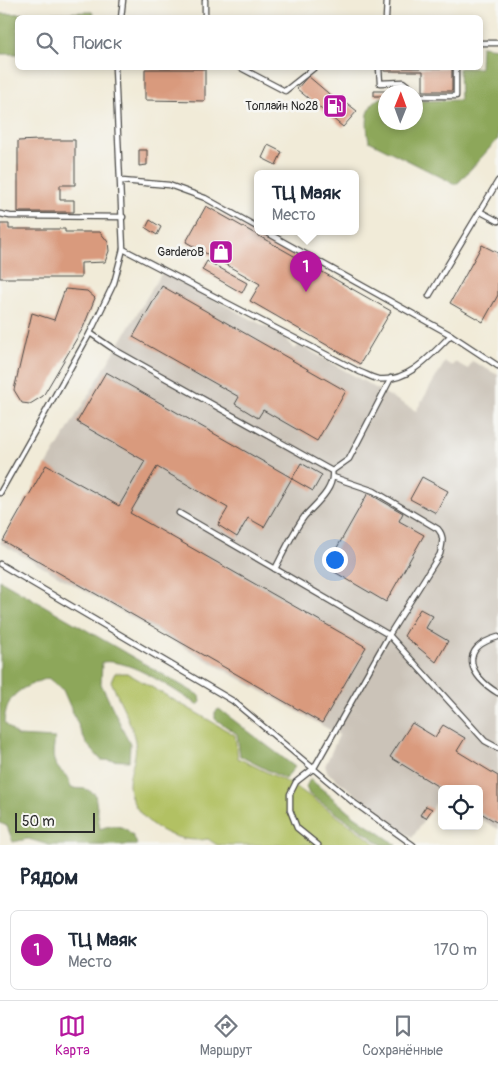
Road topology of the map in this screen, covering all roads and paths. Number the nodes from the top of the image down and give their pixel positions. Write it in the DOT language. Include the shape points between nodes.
graph roads {
  1 [pos="123,0"];
  2 [pos="205,0"];
  3 [pos="387,0"];
  4 [pos="121,15"];
  5 [pos="205,15"];
  6 [pos="386,15"];
  7 [pos="483,43"];
  8 [pos="498,43"];
  9 [pos="115,70"];
  10 [pos="245,70"];
  11 [pos="311,70"];
  12 [pos="379,70"];
  13 [pos="456,70"];
  14 [pos="498,180"];
  15 [pos="122,181"];
  16 [pos="497,188"];
  17 [pos="481,212"];
  18 [pos="0,214"];
  19 [pos="123,217"];
  20 [pos="498,221"];
  21 [pos="254,225"];
  22 [pos="271,235"];
  23 [pos="123,249"];
  24 [pos="430,296"];
  25 [pos="90,333"];
  26 [pos="451,335"];
  27 [pos="498,366"];
  28 [pos="391,378"];
  29 [pos="332,472"];
  30 [pos="333,477"];
  31 [pos="0,493"];
  32 [pos="179,513"];
  33 [pos="0,564"];
  34 [pos="275,569"];
  35 [pos="389,635"];
  36 [pos="498,637"];
  37 [pos="498,692"];
  38 [pos="498,748"];
  39 [pos="314,768"];
  40 [pos="318,845"];
  41 [pos="413,845"];
  1 -- 4 [label="lane"];
  2 -- 5 [label="lane"];
  3 -- 6 [label="lane"];
  7 -- 8 [label="lane"];
  9 -- 15 [label="lane"];
  10 -- 11 [label="lane" via="285,91"];
  12 -- 13 [label="lane" via="380,83 403,82 421,96 430,96 456,96"];
  14 -- 16 [label="lane"];
  15 -- 19 [label="lane"];
  15 -- 21 [label="lane" via="169,185 205,198"];
  16 -- 17 [label="lane"];
  17 -- 20 [label="lane"];
  17 -- 24 [label="lane"];
  18 -- 19 [label="lane"];
  19 -- 23 [label="lane"];
  22 -- 26 [label="lane"];
  23 -- 25 [label="lane" via="114,283"];
  23 -- 28 [label="lane" via="360,372 378,379"];
  25 -- 29 [label="lane" via="114,350"];
  25 -- 31 [label="lane"];
  26 -- 27 [label="lane"];
  26 -- 28 [label="lane" via="418,367"];
  28 -- 29 [label="lane" via="349,459"];
  29 -- 30 [label="lane"];
  30 -- 34 [label="lane" via="318,505 305,516"];
  30 -- 35 [label="lane" via="374,491 442,534 440,554"];
  32 -- 34 [label="lane"];
  33 -- 39 [label="lane" via="233,701"];
  34 -- 35 [label="lane"];
  35 -- 38 [label="lane" via="485,741"];
  35 -- 39 [label="lane"];
  36 -- 37 [label="lane" via="485,640 474,649 471,660 475,674"];
  39 -- 40 [label="lane" via="296,782 290,794 290,810 296,828"];
  39 -- 41 [label="lane" via="353,802"];
}
